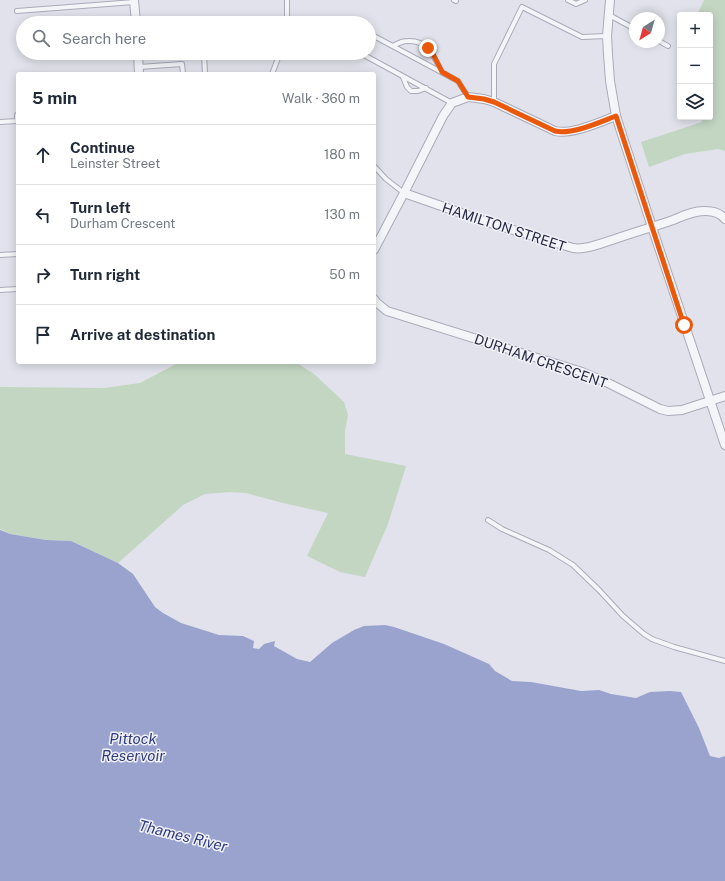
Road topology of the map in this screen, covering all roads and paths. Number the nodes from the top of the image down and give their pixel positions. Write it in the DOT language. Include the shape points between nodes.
graph roads {
  1 [pos="287,0"];
  2 [pos="568,0"];
  3 [pos="585,0"];
  4 [pos="610,0"];
  5 [pos="134,1"];
  6 [pos="17,11"];
  7 [pos="608,15"];
  8 [pos="135,16"];
  9 [pos="287,16"];
  10 [pos="629,26"];
  11 [pos="607,36"];
  12 [pos="376,37"];
  13 [pos="665,44"];
  14 [pos="393,46"];
  15 [pos="668,46"];
  16 [pos="138,60"];
  17 [pos="204,60"];
  18 [pos="277,60"];
  19 [pos="373,60"];
  20 [pos="139,70"];
  21 [pos="183,72"];
  22 [pos="205,72"];
  23 [pos="273,72"];
  24 [pos="442,72"];
  25 [pos="402,76"];
  26 [pos="426,88"];
  27 [pos="468,97"];
  28 [pos="494,102"];
  29 [pos="452,103"];
  30 [pos="616,116"];
  31 [pos="16,121"];
  32 [pos="0,122"];
  33 [pos="376,168"];
  34 [pos="404,193"];
  35 [pos="725,219"];
  36 [pos="652,227"];
  37 [pos="376,246"];
  38 [pos="16,254"];
  39 [pos="0,255"];
  40 [pos="16,289"];
  41 [pos="0,290"];
  42 [pos="376,302"];
  43 [pos="725,396"];
  44 [pos="709,401"];
  45 [pos="725,446"];
  46 [pos="488,520"];
  47 [pos="725,661"];
  1 -- 9 [label="lane"];
  2 -- 3 [label="lane" via="576,4"];
  4 -- 7 [label="street"];
  5 -- 6 [label="lane"];
  5 -- 8 [label="street"];
  7 -- 10 [label="lane"];
  7 -- 11 [label="street"];
  11 -- 28 [label="lane" via="582,37 522,7 494,64"];
  11 -- 30 [label="street" via="609,73"];
  12 -- 14 [label="lane"];
  13 -- 15 [label="lane"];
  14 -- 24 [label="lane"];
  14 -- 24 [label="lane" via="410,41 422,44 433,54"];
  16 -- 20 [label="street"];
  17 -- 22 [label="lane"];
  18 -- 23 [label="lane"];
  19 -- 25 [label="lane"];
  20 -- 21 [label="lane" via="182,64"];
  24 -- 27 [label="lane" via="458,81"];
  25 -- 26 [label="lane"];
  25 -- 26 [label="lane" via="411,91"];
  26 -- 29 [label="lane"];
  27 -- 28 [label="street"];
  27 -- 29 [label="street"];
  28 -- 30 [label="street" via="561,132"];
  29 -- 34 [label="street"];
  30 -- 36 [label="street"];
  31 -- 32 [label="lane"];
  33 -- 34 [label="lane"];
  34 -- 36 [label="street, HAMILTON STREET" via="573,248 591,246"];
  34 -- 37 [label="street"];
  35 -- 36 [label="street, HAMILTON STREET" via="718,213 705,210"];
  36 -- 44 [label="street"];
  38 -- 39 [label="lane"];
  40 -- 41 [label="lane"];
  42 -- 44 [label="street, DURHAM CRESCENT" via="387,311 582,372 660,409 682,410"];
  43 -- 44 [label="street, DURHAM CRESCENT"];
  44 -- 45 [label="street"];
  46 -- 47 [label="lane" via="549,550 573,565 623,616 652,639"];
}
